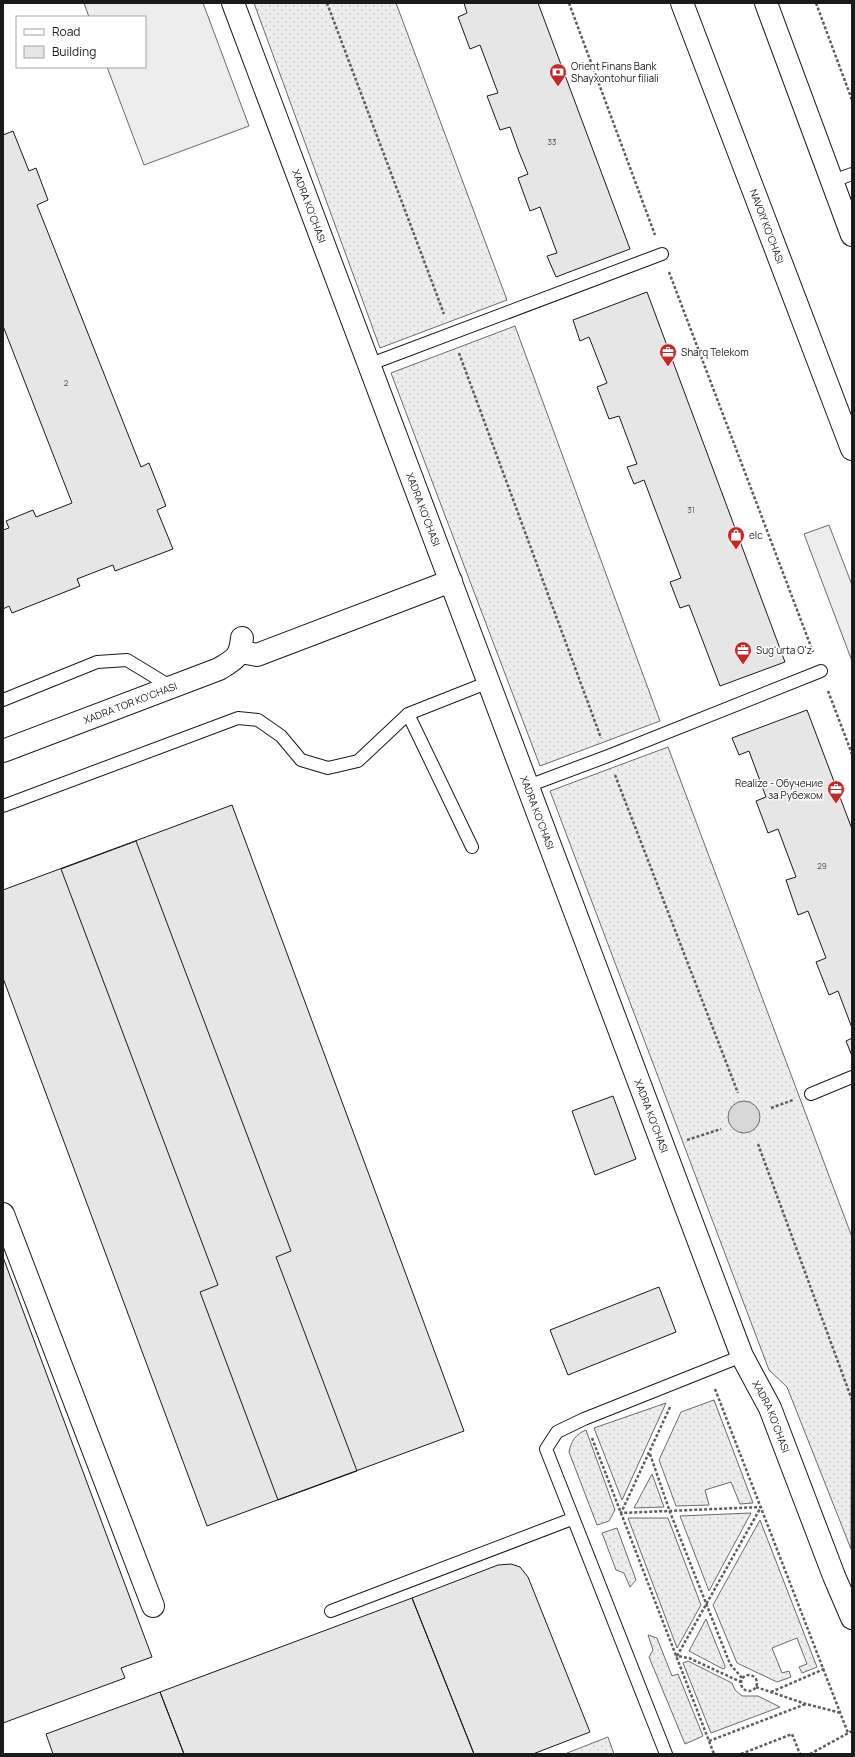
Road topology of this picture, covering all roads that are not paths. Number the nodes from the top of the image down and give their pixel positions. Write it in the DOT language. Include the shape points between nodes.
graph roads {
  1 [pos="233,3"];
  2 [pos="682,3"];
  3 [pos="766,3"];
  4 [pos="842,178"];
  5 [pos="852,235"];
  6 [pos="662,254"];
  7 [pos="368,365"];
  8 [pos="852,449"];
  9 [pos="451,581"];
  10 [pos="821,671"];
  11 [pos="489,682"];
  12 [pos="173,688"];
  13 [pos="3,700"];
  14 [pos="408,714"];
  15 [pos="3,751"];
  16 [pos="528,786"];
  17 [pos="3,806"];
  18 [pos="472,847"];
  19 [pos="852,1077"];
  20 [pos="811,1094"];
  21 [pos="3,1214"];
  22 [pos="742,1356"];
  23 [pos="572,1519"];
  24 [pos="153,1606"];
  25 [pos="331,1611"];
  26 [pos="852,1618"];
  27 [pos="666,1754"];
  1 -- 7 [label="street, XADRA KO'CHASI"];
  2 -- 8 [label="street, NAVOIY KO'CHASI"];
  3 -- 4 [label="street"];
  4 -- 5 [label="street"];
  6 -- 7 [label="lane"];
  7 -- 9 [label="street, XADRA KO'CHASI"];
  9 -- 11 [label="street, XADRA KO'CHASI"];
  9 -- 12 [label="street, XADRA TOR KO'CHASI" via="258,655 242,645 232,661"];
  10 -- 16 [label="lane"];
  11 -- 14 [label="lane"];
  11 -- 16 [label="street, XADRA KO'CHASI"];
  12 -- 13 [label="lane" via="126,660 97,662"];
  12 -- 15 [label="street, XADRA TOR KO'CHASI"];
  14 -- 17 [label="lane" via="358,761 328,768 302,760 281,736 258,720 238,718"];
  14 -- 18 [label="lane"];
  16 -- 22 [label="street, XADRA KO'CHASI"];
  19 -- 20 [label="lane"];
  21 -- 24 [label="street"];
  22 -- 23 [label="lane" via="557,1432 546,1449"];
  22 -- 26 [label="street, XADRA KO'CHASI" via="770,1408"];
  23 -- 25 [label="lane"];
  23 -- 27 [label="lane"];
}
